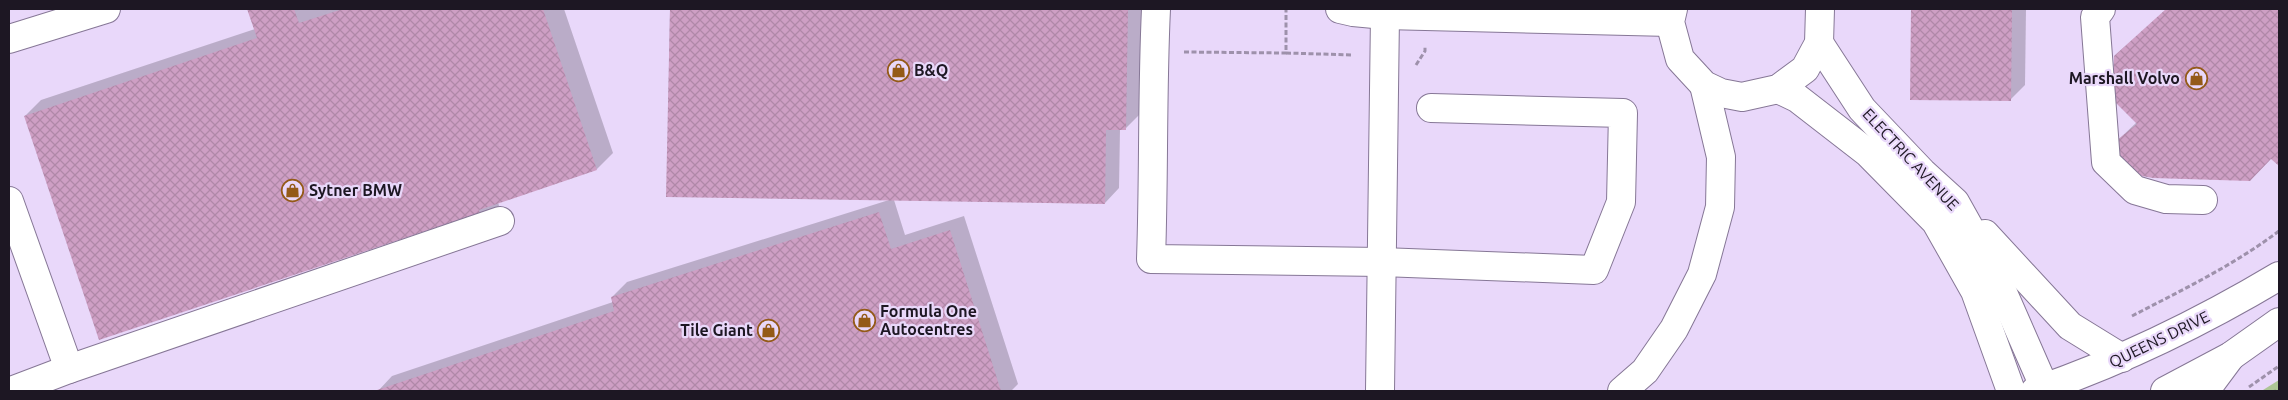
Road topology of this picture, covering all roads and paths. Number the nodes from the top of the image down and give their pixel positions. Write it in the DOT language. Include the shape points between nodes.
graph roads {
  1 [pos="106,9"];
  2 [pos="1156,9"];
  3 [pos="1286,9"];
  4 [pos="1340,9"];
  5 [pos="1820,9"];
  6 [pos="2101,9"];
  7 [pos="1385,15"];
  8 [pos="1671,16"];
  9 [pos="9,39"];
  10 [pos="1818,43"];
  11 [pos="1153,52"];
  12 [pos="1704,84"];
  13 [pos="1778,90"];
  14 [pos="1430,108"];
  15 [pos="2203,200"];
  16 [pos="9,202"];
  17 [pos="1955,202"];
  18 [pos="500,221"];
  19 [pos="2279,231"];
  20 [pos="1382,262"];
  21 [pos="2279,276"];
  22 [pos="2125,320"];
  23 [pos="2279,322"];
  24 [pos="2231,356"];
  25 [pos="2122,358"];
  26 [pos="2279,366"];
  27 [pos="69,369"];
  28 [pos="2042,390"];
  29 [pos="10,391"];
  30 [pos="1380,391"];
  31 [pos="1622,391"];
  32 [pos="2011,391"];
  33 [pos="2165,391"];
  34 [pos="2205,391"];
  35 [pos="2242,391"];
  1 -- 9 [label="street"];
  2 -- 11 [label="street"];
  3 -- 11 [label="path" via="1286,53"];
  4 -- 7 [label="street"];
  5 -- 10 [label="street"];
  6 -- 15 [label="street" via="2095,17 2106,162 2135,190 2166,198"];
  7 -- 8 [label="street"];
  7 -- 20 [label="street"];
  8 -- 12 [label="street" via="1680,59"];
  10 -- 13 [label="street" via="1805,69"];
  10 -- 17 [label="street, ELECTRIC AVENUE" via="1862,109"];
  11 -- 20 [label="street" via="1151,259"];
  12 -- 13 [label="street" via="1721,93 1742,97"];
  12 -- 31 [label="street" via="1721,157 1720,207 1702,274 1674,328 1645,372"];
  13 -- 32 [label="street, ELECTRIC AVENUE" via="1797,98 1868,153 1936,222 1975,290"];
  14 -- 20 [label="street" via="1622,113 1620,202 1594,270"];
  16 -- 27 [label="street"];
  17 -- 25 [label="street" via="2070,326"];
  17 -- 28 [label="street, ELECTRIC AVENUE" via="1993,270"];
  18 -- 27 [label="street"];
  19 -- 22 [label="path" via="2194,284"];
  20 -- 30 [label="street"];
  21 -- 25 [label="street, QUEENS DRIVE"];
  23 -- 24 [label="street"];
  24 -- 33 [label="street"];
  24 -- 34 [label="street"];
  25 -- 28 [label="street, QUEENS DRIVE"];
  26 -- 35 [label="path"];
  27 -- 29 [label="street"];
}
